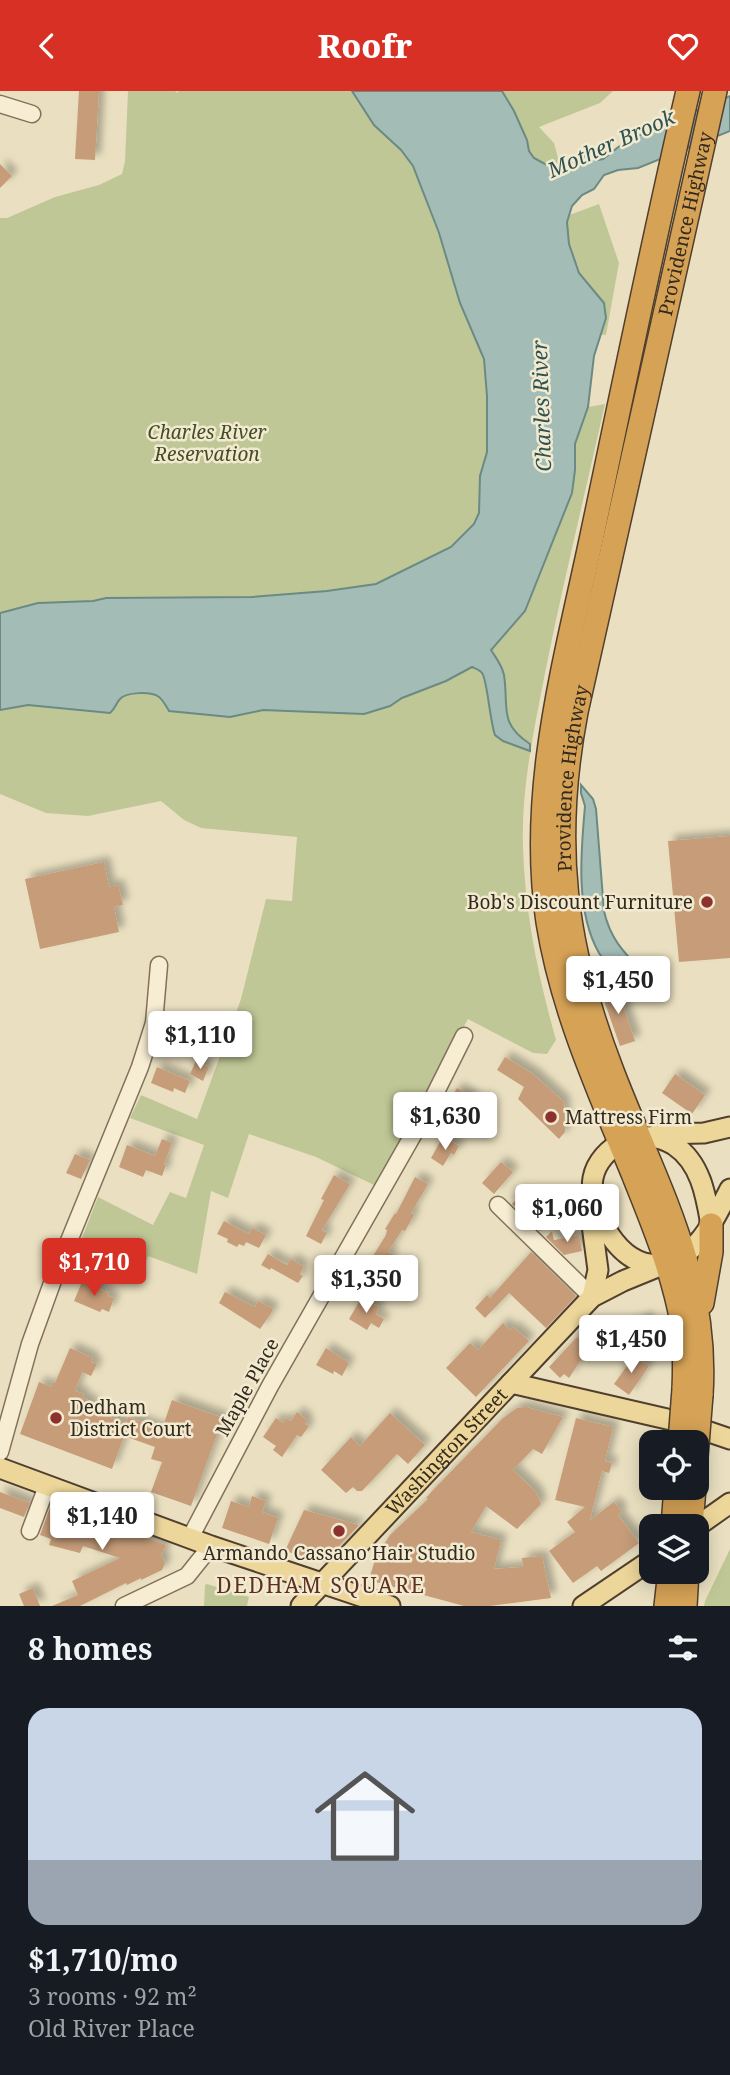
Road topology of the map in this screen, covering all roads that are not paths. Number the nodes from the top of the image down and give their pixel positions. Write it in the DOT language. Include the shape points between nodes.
graph roads {
  1 [pos="688,91"];
  2 [pos="715,91"];
  3 [pos="0,104"];
  4 [pos="32,114"];
  5 [pos="159,965"];
  6 [pos="464,1036"];
  7 [pos="730,1127"];
  8 [pos="629,1140"];
  9 [pos="593,1178"];
  10 [pos="730,1189"];
  11 [pos="498,1205"];
  12 [pos="711,1225"];
  13 [pos="676,1259"];
  14 [pos="592,1297"];
  15 [pos="700,1320"];
  16 [pos="511,1383"];
  17 [pos="693,1392"];
  18 [pos="683,1430"];
  19 [pos="695,1430"];
  20 [pos="730,1439"];
  21 [pos="0,1452"];
  22 [pos="0,1468"];
  23 [pos="47,1486"];
  24 [pos="730,1503"];
  25 [pos="709,1518"];
  26 [pos="30,1531"];
  27 [pos="190,1538"];
  28 [pos="211,1546"];
  29 [pos="639,1568"];
  30 [pos="320,1584"];
  31 [pos="672,1584"];
  32 [pos="679,1584"];
  33 [pos="124,1606"];
  34 [pos="301,1606"];
  35 [pos="390,1606"];
  36 [pos="583,1606"];
  37 [pos="666,1606"];
  38 [pos="685,1606"];
  1 -- 8 [label="highway, Providence Highway" via="555,713 542,806 545,899 557,968 577,1037"];
  2 -- 8 [label="highway, Providence Highway" via="576,712 563,801 563,870 576,961"];
  3 -- 4 [label="street"];
  5 -- 21 [label="street" via="155,1023 30,1343"];
  6 -- 27 [label="street, Maple Place"];
  7 -- 8 [label="main road"];
  8 -- 9 [label="main road" via="600,1161"];
  8 -- 12 [label="main road" via="661,1139 686,1155 702,1183"];
  8 -- 13 [label="highway, Providence Highway"];
  9 -- 13 [label="main road" via="601,1220 620,1248 637,1262 658,1266"];
  9 -- 14 [label="main road" via="590,1205 598,1270"];
  10 -- 12 [label="main road"];
  11 -- 14 [label="street"];
  12 -- 13 [label="main road"];
  12 -- 15 [label="highway"];
  13 -- 14 [label="main road, Washington Street"];
  13 -- 15 [label="highway, Providence Highway"];
  13 -- 17 [label="highway, Providence Highway"];
  14 -- 16 [label="main road, Washington Street"];
  15 -- 17 [label="highway, Providence Highway" via="703,1361"];
  16 -- 20 [label="main road" via="680,1422"];
  16 -- 30 [label="main road, Washington Street"];
  17 -- 18 [label="highway, Providence Highway, bridge"];
  17 -- 19 [label="highway, Providence Highway, bridge"];
  22 -- 23 [label="main road"];
  23 -- 26 [label="street"];
  23 -- 27 [label="main road"];
  24 -- 25 [label="main road"];
  27 -- 28 [label="main road"];
  28 -- 30 [label="main road"];
  28 -- 33 [label="street" via="187,1576"];
  29 -- 36 [label="main road"];
  30 -- 34 [label="main road, Washington Street"];
  30 -- 35 [label="main road"];
  31 -- 37 [label="highway"];
  32 -- 38 [label="highway"];
}
